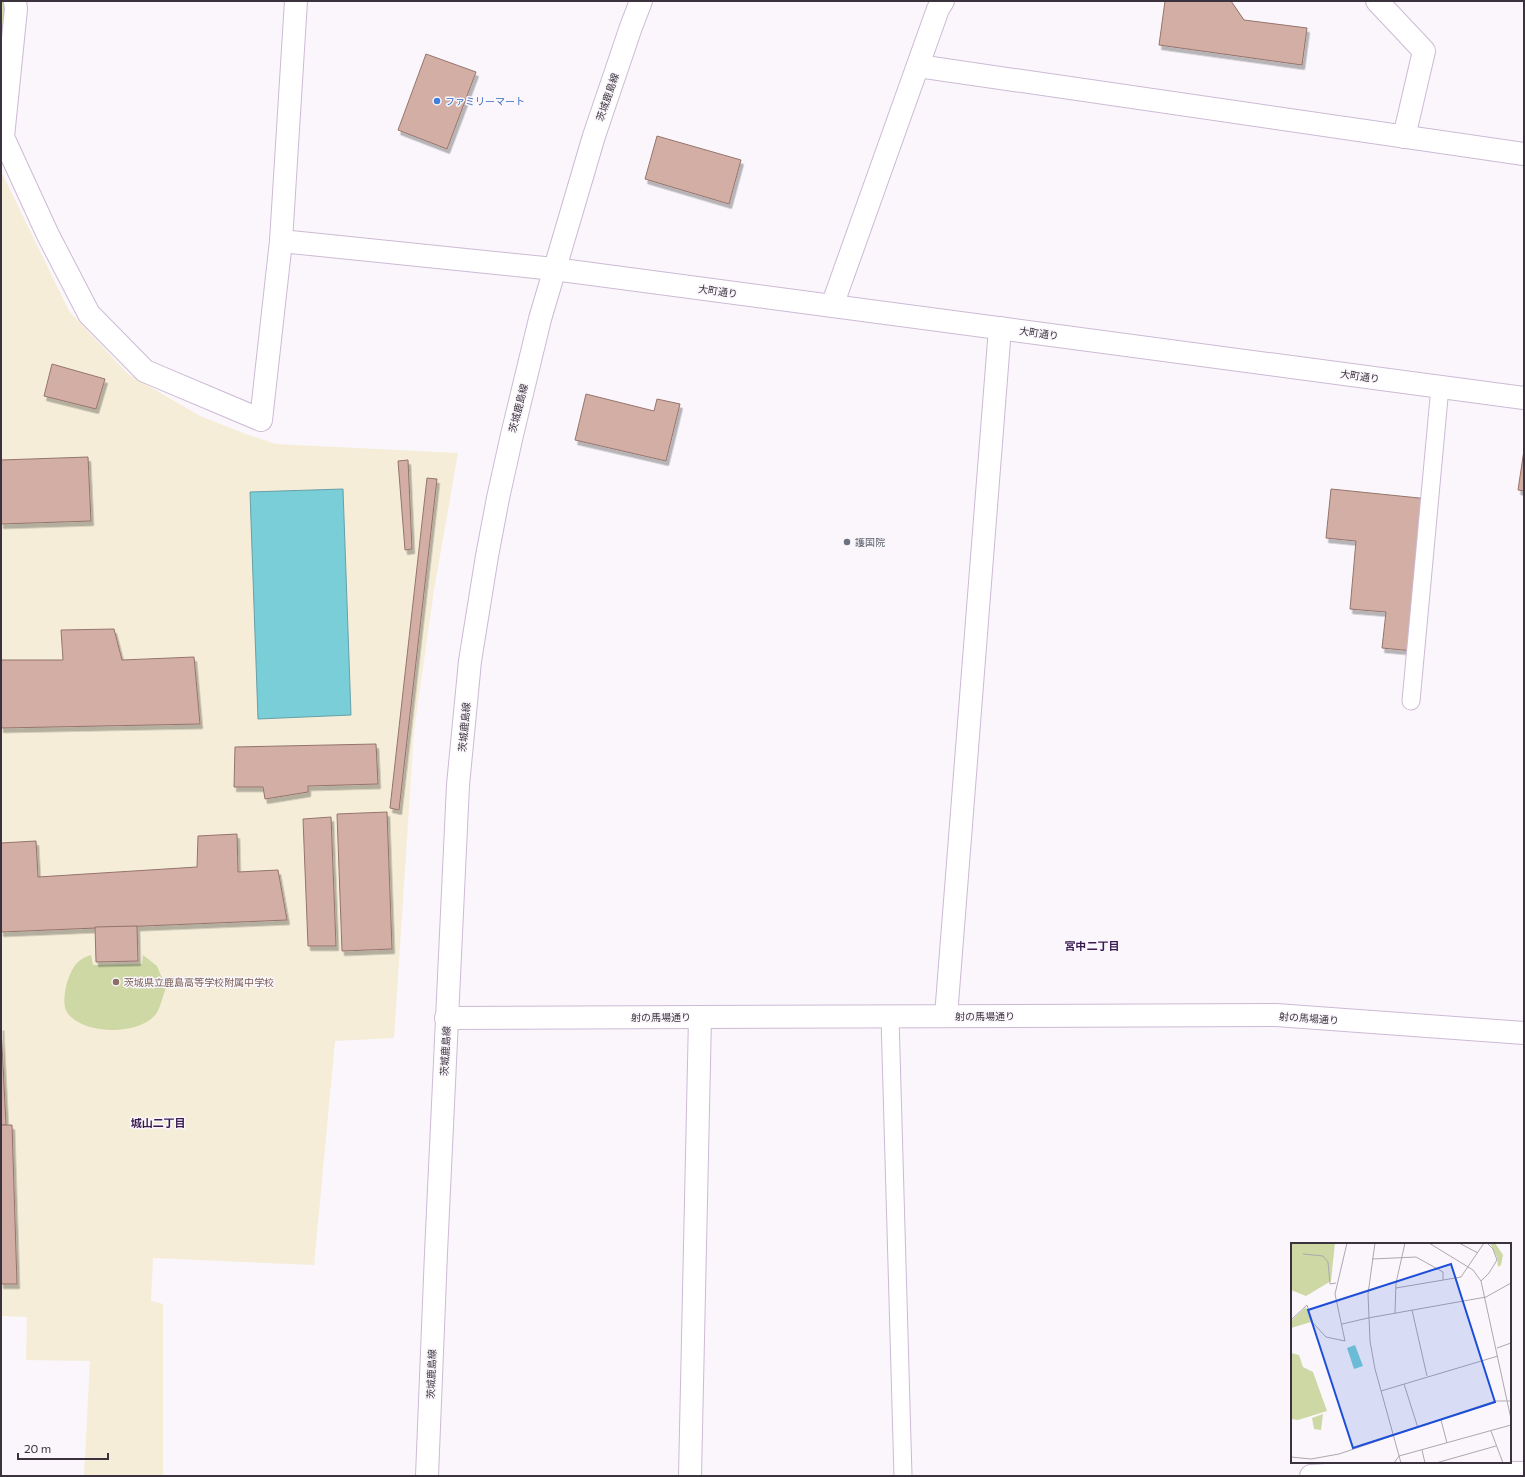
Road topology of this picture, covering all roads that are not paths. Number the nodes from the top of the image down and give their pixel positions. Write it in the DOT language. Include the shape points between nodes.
graph roads {
  1 [pos="15,1"];
  2 [pos="296,1"];
  3 [pos="642,1"];
  4 [pos="943,1"];
  5 [pos="1377,1"];
  6 [pos="918,66"];
  7 [pos="1404,137"];
  8 [pos="1524,154"];
  9 [pos="281,241"];
  10 [pos="554,269"];
  11 [pos="832,306"];
  12 [pos="1000,328"];
  13 [pos="1440,387"];
  14 [pos="1524,398"];
  15 [pos="1412,701"];
  16 [pos="946,1016"];
  17 [pos="700,1017"];
  18 [pos="890,1017"];
  19 [pos="446,1018"];
  20 [pos="1524,1032"];
  21 [pos="1524,1473"];
  22 [pos="427,1476"];
  23 [pos="690,1476"];
  24 [pos="903,1476"];
  25 [pos="1311,1476"];
  1 -- 9 [label="street" via="3,137 48,235 90,314 145,371 261,420"];
  2 -- 9 [label="street"];
  3 -- 10 [label="street, 茨城鹿島線" via="594,136"];
  4 -- 6 [label="street"];
  5 -- 7 [label="street" via="1424,52"];
  6 -- 7 [label="street"];
  6 -- 11 [label="street"];
  7 -- 8 [label="street"];
  9 -- 10 [label="street, 大町通り"];
  10 -- 11 [label="street, 大町通り"];
  10 -- 19 [label="street, 茨城鹿島線" via="512,435 487,556 470,661 458,785"];
  11 -- 12 [label="street, 大町通り"];
  12 -- 13 [label="street, 大町通り"];
  12 -- 16 [label="street"];
  13 -- 14 [label="street, 大町通り"];
  13 -- 15 [label="lane"];
  16 -- 18 [label="street, 射の馬場通り"];
  16 -- 20 [label="street, 射の馬場通り" via="1276,1015"];
  17 -- 18 [label="street, 射の馬場通り"];
  17 -- 19 [label="street, 射の馬場通り"];
  17 -- 23 [label="street"];
  18 -- 24 [label="lane"];
  19 -- 22 [label="street, 茨城鹿島線"];
  21 -- 25 [label="street" via="1377,1472"];
}
